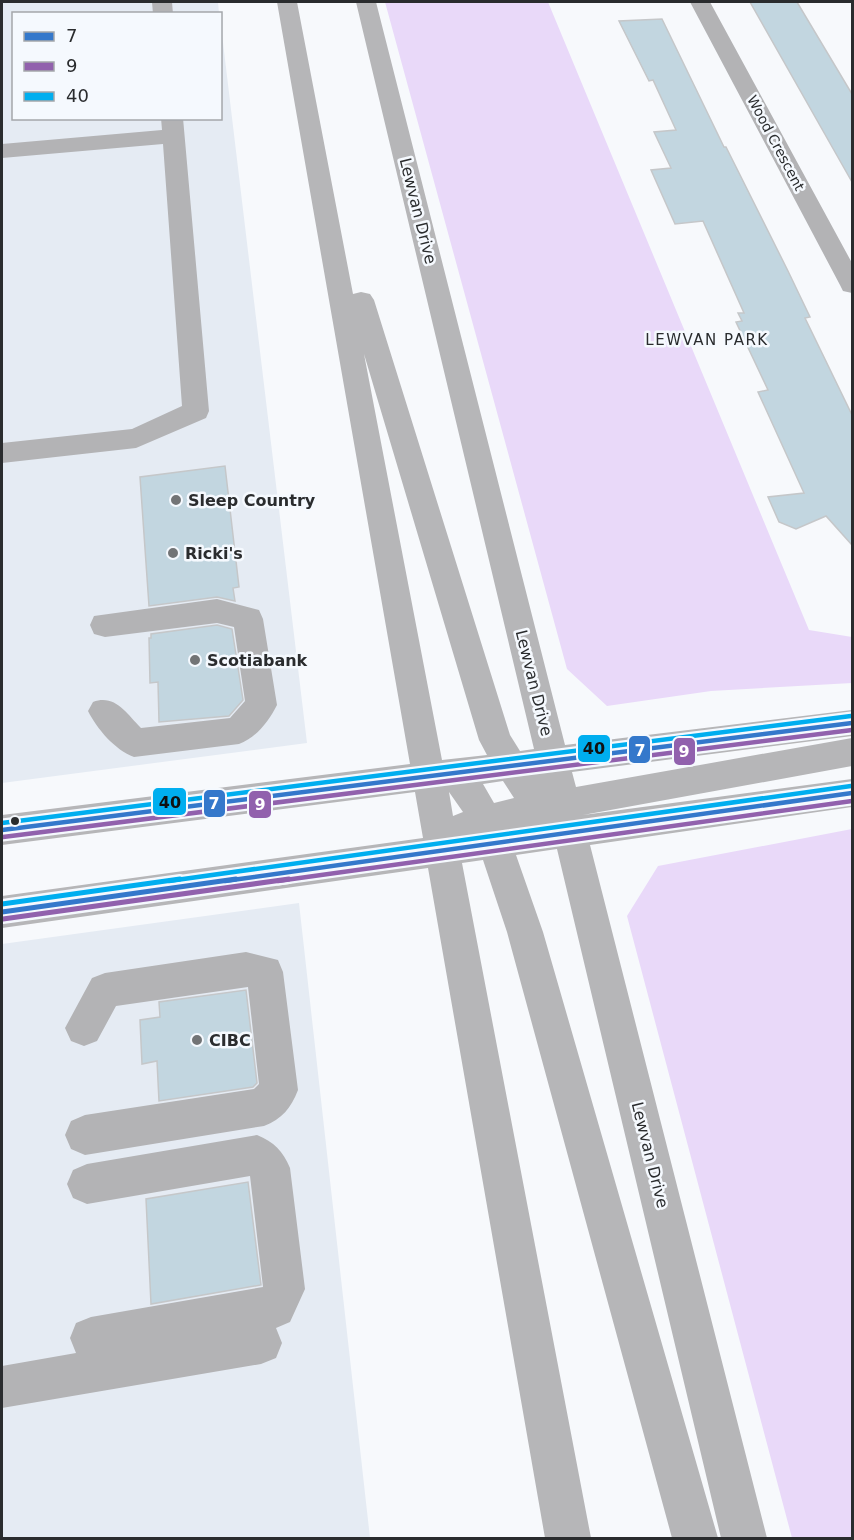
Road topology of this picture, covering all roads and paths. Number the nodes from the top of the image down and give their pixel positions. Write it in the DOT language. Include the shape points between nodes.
graph roads {
  1 [pos="287,2"];
  2 [pos="366,2"];
  3 [pos="700,2"];
  4 [pos="172,127"];
  5 [pos="313,140"];
  6 [pos="2,151"];
  7 [pos="852,285"];
  8 [pos="2,453"];
  9 [pos="105,625"];
  10 [pos="104,711"];
  11 [pos="852,723"];
  12 [pos="852,752"];
  13 [pos="553,759"];
  14 [pos="509,765"];
  15 [pos="429,776"];
  16 [pos="852,793"];
  17 [pos="560,815"];
  18 [pos="2,830"];
  19 [pos="490,831"];
  20 [pos="442,850"];
  21 [pos="2,912"];
  22 [pos="84,1028"];
  23 [pos="85,1135"];
  24 [pos="87,1184"];
  25 [pos="91,1338"];
  26 [pos="261,1343"];
  27 [pos="2,1387"];
  28 [pos="568,1539"];
  29 [pos="695,1539"];
  30 [pos="744,1539"];
  1 -- 5 [label="main road"];
  2 -- 13 [label="main road, Lewvan Drive"];
  3 -- 7 [label="street, Wood Crescent"];
  4 -- 6 [label="street"];
  4 -- 8 [label="street" via="196,411 136,438"];
  5 -- 14 [label="main road" via="482,704"];
  5 -- 15 [label="main road"];
  9 -- 10 [label="street" via="217,611 248,619 261,705 239,730 134,743"];
  11 -- 13 [label="main road"];
  12 -- 17 [label="main road"];
  13 -- 14 [label="main road"];
  13 -- 17 [label="main road, Lewvan Drive"];
  14 -- 15 [label="main road"];
  14 -- 17 [label="main road" via="529,793"];
  15 -- 18 [label="main road"];
  15 -- 19 [label="main road" via="459,781 468,788"];
  15 -- 20 [label="main road"];
  16 -- 17 [label="main road"];
  17 -- 19 [label="main road"];
  17 -- 30 [label="main road, Lewvan Drive"];
  19 -- 20 [label="main road"];
  19 -- 29 [label="main road" via="528,943"];
  20 -- 21 [label="main road"];
  20 -- 28 [label="main road"];
  22 -- 23 [label="street" via="105,990 246,969 265,972 279,1089 264,1107"];
  24 -- 25 [label="street" via="257,1155 270,1167 284,1289 275,1307"];
  26 -- 27 [label="street"];
}
